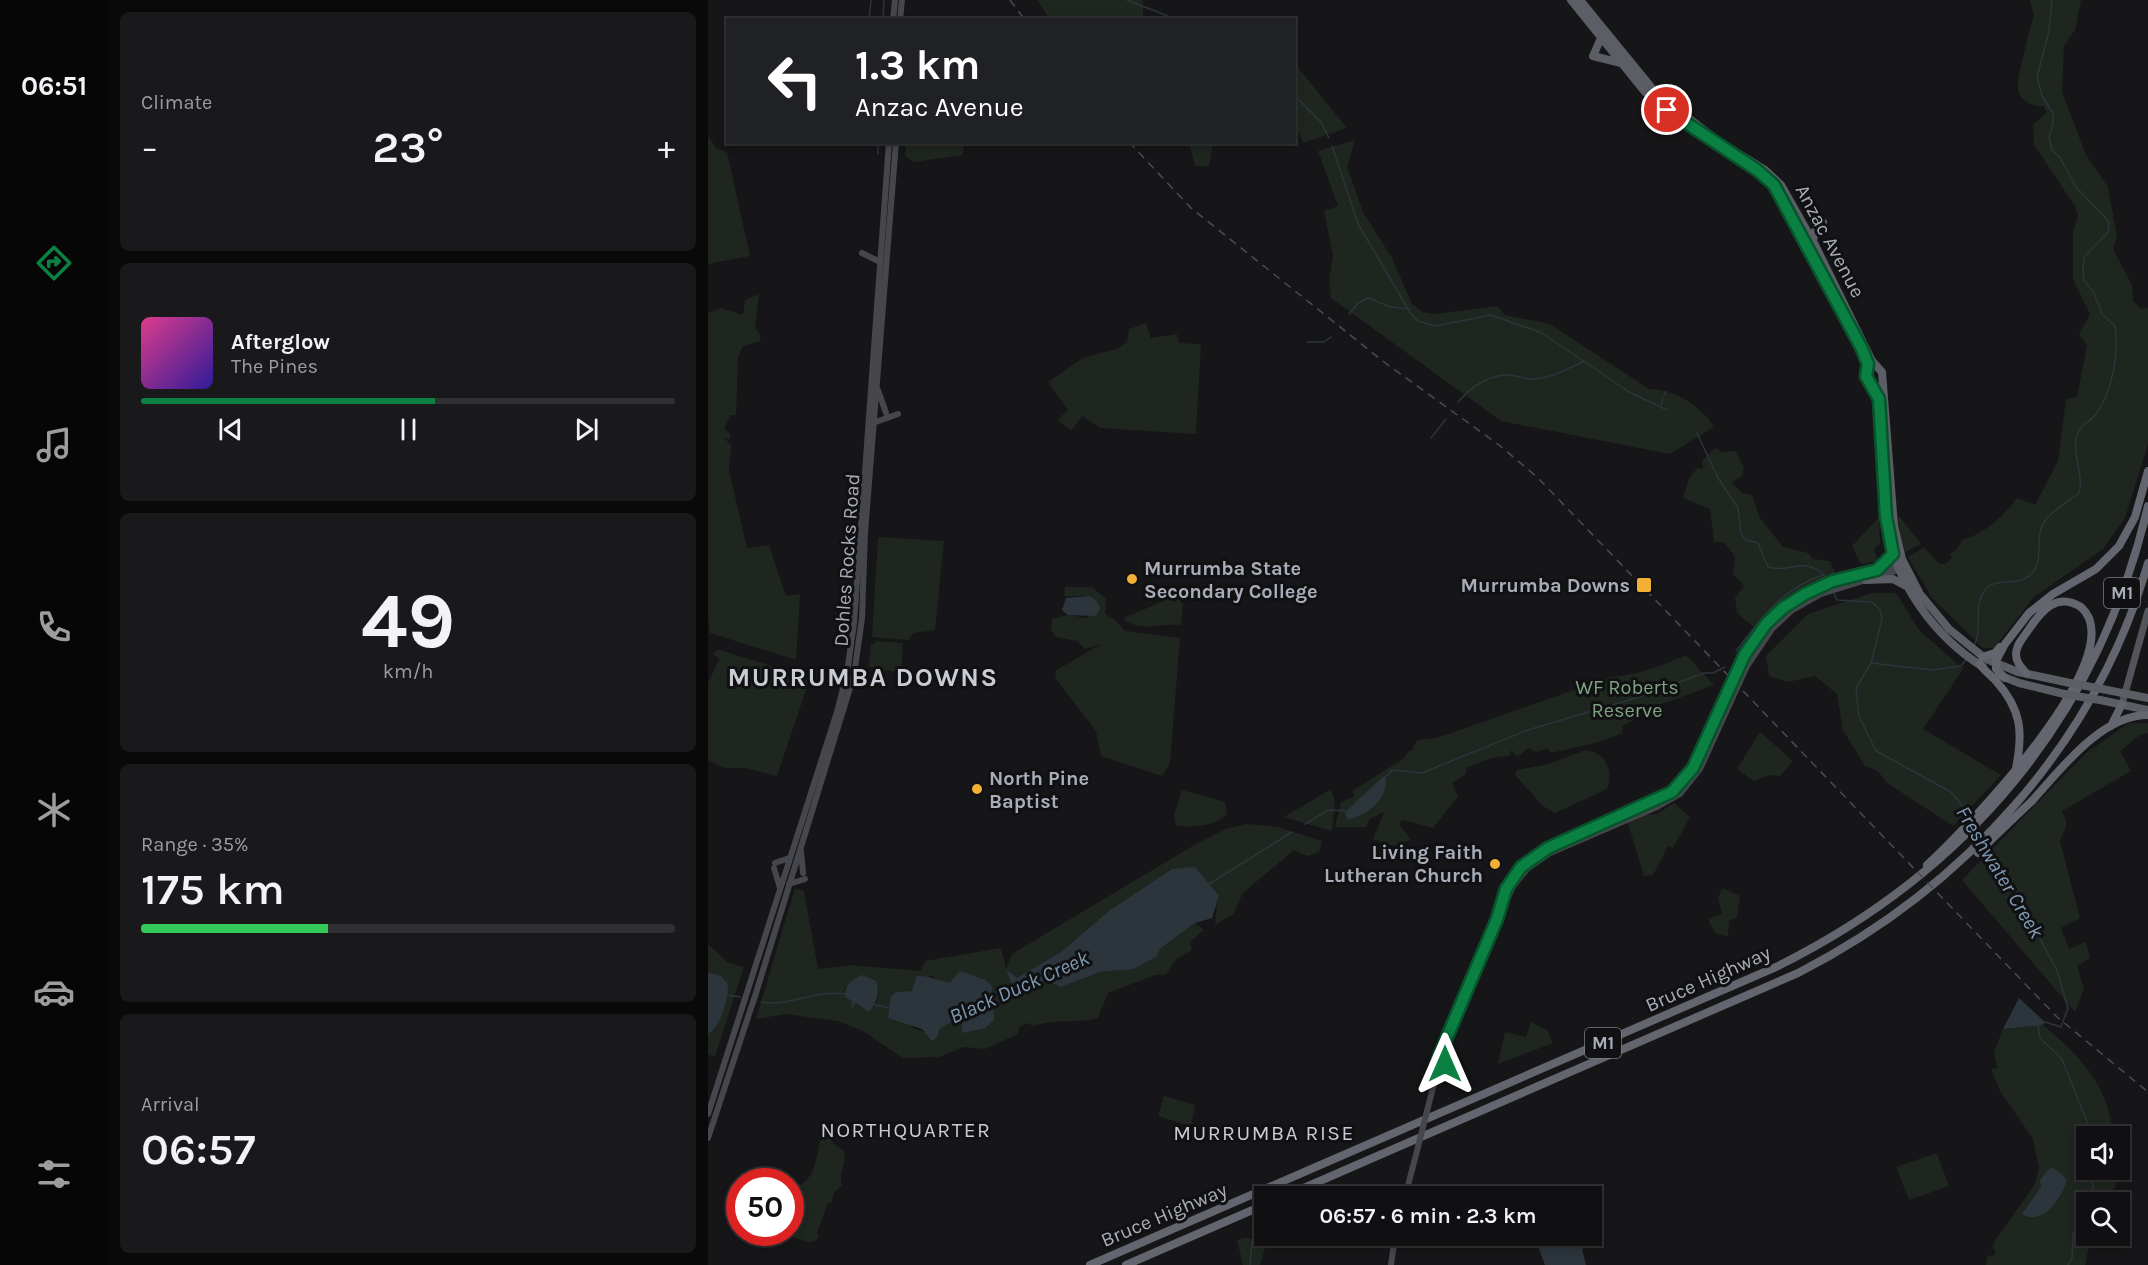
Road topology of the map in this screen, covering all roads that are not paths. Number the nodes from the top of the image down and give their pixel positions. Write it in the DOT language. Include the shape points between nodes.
graph roads {
  1 [pos="895,0"];
  2 [pos="902,0"];
  3 [pos="1571,0"];
  4 [pos="1580,0"];
  5 [pos="893,18"];
  6 [pos="900,18"];
  7 [pos="1601,38"];
  8 [pos="1622,64"];
  9 [pos="889,144"];
  10 [pos="896,144"];
  11 [pos="1823,222"];
  12 [pos="1813,241"];
  13 [pos="862,254"];
  14 [pos="880,262"];
  15 [pos="1872,368"];
  16 [pos="1881,379"];
  17 [pos="1872,382"];
  18 [pos="876,384"];
  19 [pos="886,413"];
  20 [pos="898,414"];
  21 [pos="873,423"];
  22 [pos="2148,471"];
  23 [pos="2148,506"];
  24 [pos="1893,554"];
  25 [pos="2148,563"];
  26 [pos="1902,567"];
  27 [pos="1877,570"];
  28 [pos="1866,580"];
  29 [pos="1908,587"];
  30 [pos="2148,611"];
  31 [pos="2005,644"];
  32 [pos="1965,649"];
  33 [pos="1978,658"];
  34 [pos="1995,664"];
  35 [pos="2027,674"];
  36 [pos="2005,678"];
  37 [pos="2125,694"];
  38 [pos="2148,698"];
  39 [pos="1732,700"];
  40 [pos="1722,704"];
  41 [pos="2122,704"];
  42 [pos="2148,710"];
  43 [pos="2148,714"];
  44 [pos="2111,726"];
  45 [pos="2015,772"];
  46 [pos="1692,782"];
  47 [pos="1681,784"];
  48 [pos="1981,816"];
  49 [pos="1993,834"];
  50 [pos="800,848"];
  51 [pos="789,858"];
  52 [pos="789,884"];
  53 [pos="780,889"];
  54 [pos="1497,919"];
  55 [pos="708,1114"];
  56 [pos="708,1138"];
  57 [pos="1308,1186"];
  58 [pos="1408,1186"];
  59 [pos="1254,1209"];
  60 [pos="1394,1246"];
  61 [pos="1391,1264"];
  62 [pos="1090,1265"];
  63 [pos="1126,1265"];
  1 -- 5 [label="main road"];
  2 -- 6 [label="main road"];
  3 -- 7 [label="highway, Anzac Avenue"];
  4 -- 12 [label="highway, Anzac Avenue" via="1656,93 1775,178"];
  7 -- 8 [label="highway, Anzac Avenue"];
  7 -- 8 [label="highway" via="1593,56"];
  8 -- 15 [label="highway, Anzac Avenue" via="1660,105 1774,185"];
  9 -- 14 [label="main road, Dohles Rocks Road"];
  10 -- 18 [label="main road, Dohles Rocks Road"];
  11 -- 12 [label="highway"];
  12 -- 15 [label="highway, Anzac Avenue"];
  13 -- 14 [label="main road"];
  14 -- 51 [label="main road, Dohles Rocks Road" via="851,648 837,712"];
  15 -- 16 [label="highway" via="1882,372"];
  15 -- 17 [label="highway" via="1866,376"];
  16 -- 17 [label="highway"];
  16 -- 26 [label="highway" via="1892,514"];
  17 -- 24 [label="highway" via="1879,399 1886,516"];
  18 -- 19 [label="main road"];
  18 -- 21 [label="main road, Dohles Rocks Road"];
  20 -- 21 [label="main road"];
  21 -- 50 [label="main road, Dohles Rocks Road" via="857,652 842,718"];
  22 -- 31 [label="highway" via="2134,522 2115,551 2096,569 2035,608"];
  23 -- 48 [label="highway, M1" via="2122,594 2089,670 2030,764"];
  24 -- 26 [label="highway"];
  24 -- 27 [label="highway"];
  25 -- 49 [label="highway, M1" via="2125,627 2088,703 2042,773"];
  26 -- 27 [label="main road"];
  26 -- 28 [label="main road"];
  26 -- 29 [label="highway"];
  26 -- 32 [label="highway" via="1924,601"];
  27 -- 40 [label="main road" via="1819,586 1783,608 1752,643"];
  28 -- 29 [label="highway" via="1893,579"];
  28 -- 39 [label="main road" via="1821,594 1782,619 1755,651"];
  29 -- 32 [label="highway" via="1931,620"];
  30 -- 37 [label="main road"];
  31 -- 33 [label="highway" via="1995,653"];
  31 -- 34 [label="highway"];
  32 -- 33 [label="highway"];
  33 -- 34 [label="highway"];
  33 -- 36 [label="highway"];
  33 -- 45 [label="highway" via="2017,717 2021,744"];
  34 -- 35 [label="highway"];
  34 -- 36 [label="highway"];
  35 -- 37 [label="highway, bridge"];
  35 -- 45 [label="highway" via="2017,661 2017,647 2042,611 2061,602 2081,607 2093,627 2089,652 2059,710"];
  36 -- 41 [label="highway, bridge"];
  37 -- 38 [label="highway"];
  37 -- 41 [label="main road"];
  39 -- 40 [label="main road"];
  39 -- 46 [label="main road"];
  40 -- 47 [label="main road" via="1693,768"];
  41 -- 42 [label="highway"];
  41 -- 44 [label="highway"];
  43 -- 44 [label="highway"];
  44 -- 49 [label="highway" via="2070,758"];
  45 -- 48 [label="highway"];
  46 -- 47 [label="main road"];
  46 -- 54 [label="main road" via="1667,802 1537,860 1514,885"];
  47 -- 54 [label="main road" via="1662,798 1530,858 1507,886"];
  48 -- 62 [label="highway, Bruce Highway / M1" via="1896,896 1834,938 1776,967"];
  49 -- 57 [label="highway, Bruce Highway / M1" via="1918,899 1871,932 1773,985"];
  50 -- 52 [label="main road, Dohles Rocks Road"];
  50 -- 52 [label="main road" via="804,876"];
  51 -- 53 [label="main road, Dohles Rocks Road"];
  51 -- 53 [label="main road" via="775,866"];
  52 -- 56 [label="main road, Dohles Rocks Road"];
  53 -- 55 [label="main road, Dohles Rocks Road"];
  54 -- 58 [label="main road, bridge" via="1440,1059 1444,1068 1437,1072"];
  59 -- 63 [label="highway, Bruce Highway"];
  60 -- 61 [label="main road"];
}
